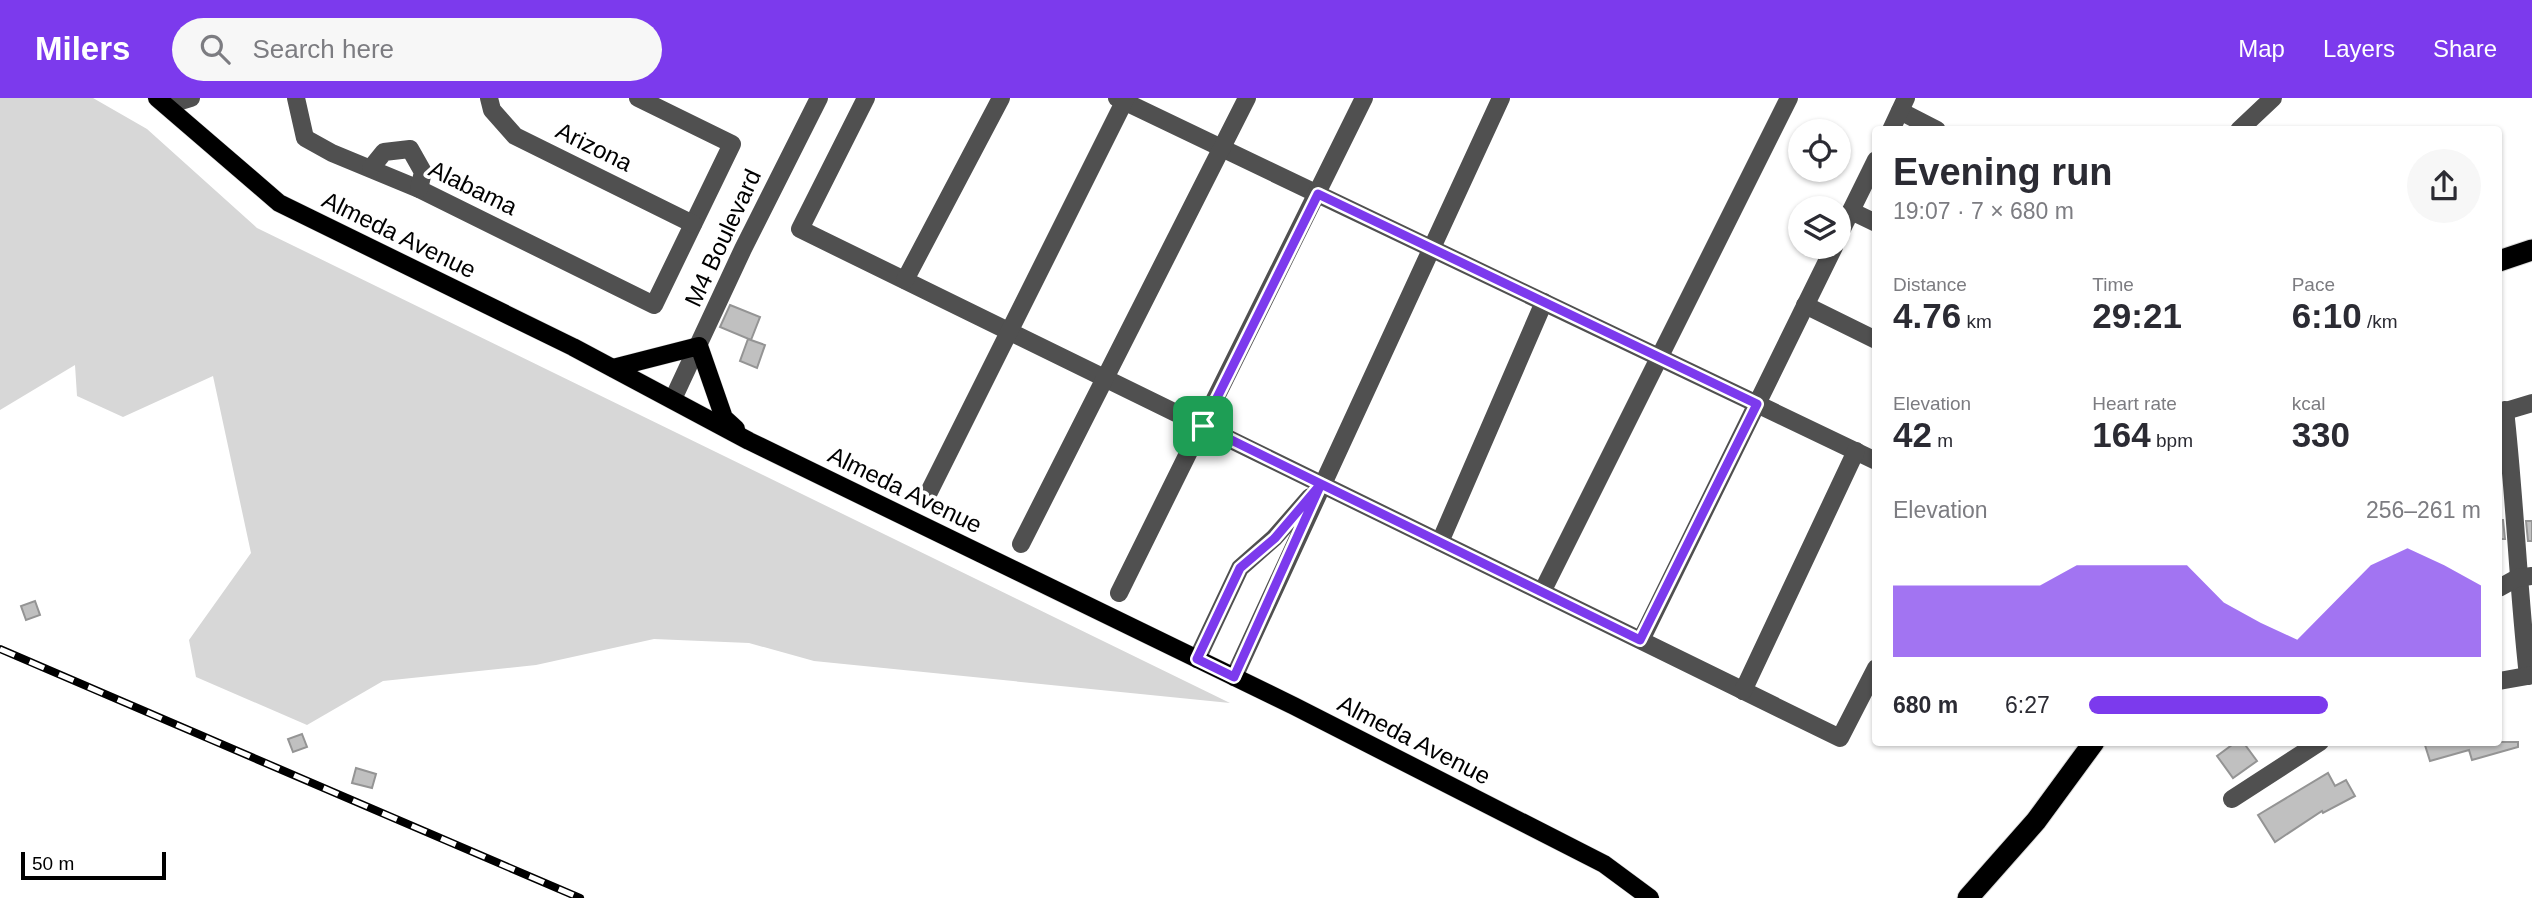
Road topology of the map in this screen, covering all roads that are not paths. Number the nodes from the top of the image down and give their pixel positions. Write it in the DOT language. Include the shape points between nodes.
graph roads {
  1 [pos="191,98"];
  2 [pos="296,98"];
  3 [pos="489,98"];
  4 [pos="638,98"];
  5 [pos="819,98"];
  6 [pos="866,98"];
  7 [pos="1001,98"];
  8 [pos="1247,98"];
  9 [pos="1364,98"];
  10 [pos="1501,98"];
  11 [pos="1788,98"];
  12 [pos="2273,98"];
  13 [pos="1122,99"];
  14 [pos="162,102"];
  15 [pos="1903,105"];
  16 [pos="1893,126"];
  17 [pos="1932,126"];
  18 [pos="2243,126"];
  19 [pos="1222,148"];
  20 [pos="371,168"];
  21 [pos="1872,168"];
  22 [pos="419,188"];
  23 [pos="1318,194"];
  24 [pos="1851,211"];
  25 [pos="1872,220"];
  26 [pos="693,224"];
  27 [pos="1431,248"];
  28 [pos="2532,250"];
  29 [pos="1827,259"];
  30 [pos="2502,260"];
  31 [pos="905,281"];
  32 [pos="1544,302"];
  33 [pos="1805,304"];
  34 [pos="1009,331"];
  35 [pos="1872,338"];
  36 [pos="699,346"];
  37 [pos="1660,357"];
  38 [pos="613,368"];
  39 [pos="1105,378"];
  40 [pos="673,399"];
  41 [pos="2532,403"];
  42 [pos="1757,404"];
  43 [pos="2502,412"];
  44 [pos="1203,426"];
  45 [pos="748,441"];
  46 [pos="1856,451"];
  47 [pos="1872,459"];
  48 [pos="2506,469"];
  49 [pos="1321,484"];
  50 [pos="926,498"];
  51 [pos="1440,542"];
  52 [pos="1021,544"];
  53 [pos="2524,577"];
  54 [pos="2502,587"];
  55 [pos="1542,592"];
  56 [pos="1119,593"];
  57 [pos="1640,640"];
  58 [pos="1197,659"];
  59 [pos="1872,676"];
  60 [pos="2530,676"];
  61 [pos="1234,677"];
  62 [pos="2502,681"];
  63 [pos="1743,691"];
  64 [pos="2091,746"];
  65 [pos="2314,746"];
  66 [pos="2232,799"];
  67 [pos="1650,898"];
  68 [pos="1968,898"];
  1 -- 14 [label="street"];
  2 -- 20 [label="street, Alabama" via="305,138"];
  3 -- 26 [label="street, Arizona" via="492,110 515,135"];
  4 -- 26 [label="street" via="732,144"];
  5 -- 36 [label="street, M4 Boulevard"];
  6 -- 31 [label="street" via="800,229"];
  7 -- 31 [label="street"];
  8 -- 19 [label="street"];
  9 -- 23 [label="street"];
  10 -- 27 [label="street"];
  11 -- 37 [label="street"];
  12 -- 18 [label="street"];
  13 -- 19 [label="street"];
  13 -- 34 [label="street"];
  14 -- 38 [label="main road, Almeda Avenue" via="279,203"];
  15 -- 16 [label="street"];
  15 -- 17 [label="street"];
  19 -- 23 [label="street"];
  19 -- 39 [label="street"];
  20 -- 22 [label="street, Alabama"];
  20 -- 22 [label="street" via="384,152 410,149 423,172"];
  21 -- 24 [label="street"];
  22 -- 26 [label="street, Alabama" via="653,305"];
  23 -- 27 [label="street"];
  23 -- 44 [label="street"];
  24 -- 25 [label="street"];
  27 -- 32 [label="street"];
  27 -- 49 [label="street"];
  28 -- 30 [label="highway"];
  29 -- 33 [label="street"];
  31 -- 34 [label="street"];
  32 -- 37 [label="street"];
  32 -- 51 [label="street"];
  33 -- 35 [label="street"];
  33 -- 42 [label="street"];
  34 -- 39 [label="street"];
  34 -- 50 [label="street"];
  36 -- 38 [label="main road"];
  36 -- 40 [label="street, M4 Boulevard"];
  36 -- 45 [label="main road" via="724,418"];
  37 -- 42 [label="street"];
  37 -- 55 [label="street"];
  38 -- 40 [label="main road, Almeda Avenue"];
  39 -- 44 [label="street"];
  39 -- 52 [label="street"];
  40 -- 45 [label="main road, Almeda Avenue"];
  41 -- 43 [label="street"];
  42 -- 46 [label="street"];
  42 -- 57 [label="street"];
  43 -- 48 [label="street"];
  44 -- 49 [label="street"];
  44 -- 56 [label="street"];
  45 -- 58 [label="main road, Almeda Avenue"];
  46 -- 47 [label="street"];
  46 -- 63 [label="street"];
  48 -- 53 [label="street"];
  49 -- 51 [label="street"];
  49 -- 58 [label="street" via="1275,538 1240,568"];
  49 -- 61 [label="street"];
  51 -- 55 [label="street"];
  53 -- 54 [label="street"];
  53 -- 60 [label="street"];
  55 -- 57 [label="street"];
  57 -- 63 [label="street"];
  58 -- 61 [label="main road, Almeda Avenue"];
  59 -- 63 [label="street" via="1840,738"];
  60 -- 62 [label="street"];
  61 -- 67 [label="main road, Almeda Avenue" via="1604,864"];
  64 -- 68 [label="highway" via="2036,821"];
  65 -- 66 [label="street"];
}
